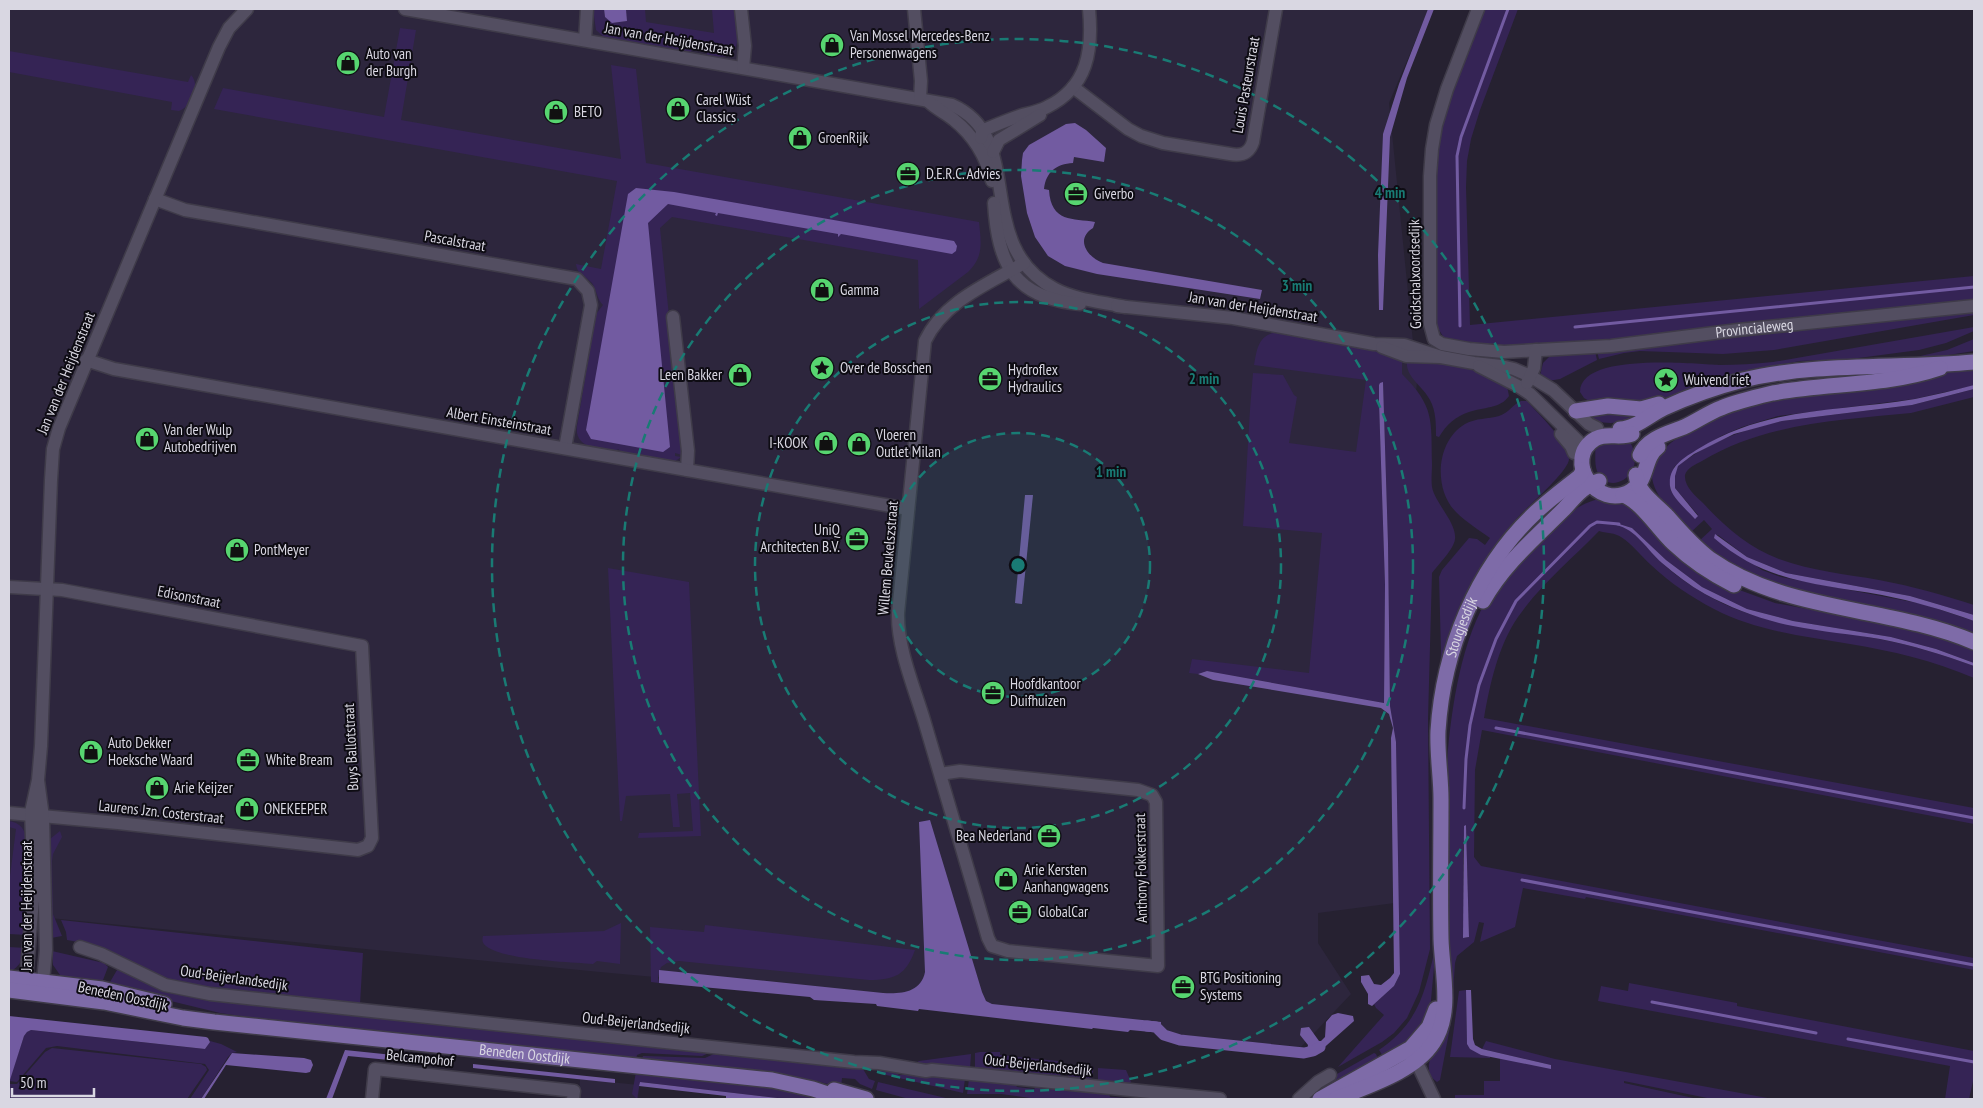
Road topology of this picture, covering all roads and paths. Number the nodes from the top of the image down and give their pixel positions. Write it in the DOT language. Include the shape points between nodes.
graph roads {
  1 [pos="247,9"];
  2 [pos="405,9"];
  3 [pos="587,9"];
  4 [pos="741,9"];
  5 [pos="914,9"];
  6 [pos="1089,9"];
  7 [pos="1276,9"];
  8 [pos="1478,9"];
  9 [pos="585,40"];
  10 [pos="743,68"];
  11 [pos="1073,87"];
  12 [pos="924,100"];
  13 [pos="1046,108"];
  14 [pos="982,131"];
  15 [pos="979,148"];
  16 [pos="993,152"];
  17 [pos="155,199"];
  18 [pos="1024,263"];
  19 [pos="1011,271"];
  20 [pos="1974,306"];
  21 [pos="1125,307"];
  22 [pos="673,316"];
  23 [pos="1536,350"];
  24 [pos="86,360"];
  25 [pos="1974,362"];
  26 [pos="1474,364"];
  27 [pos="1950,364"];
  28 [pos="1530,376"];
  29 [pos="1522,389"];
  30 [pos="1678,401"];
  31 [pos="1576,411"];
  32 [pos="1597,428"];
  33 [pos="1625,432"];
  34 [pos="565,448"];
  35 [pos="1581,451"];
  36 [pos="687,470"];
  37 [pos="1641,471"];
  38 [pos="1596,486"];
  39 [pos="1623,495"];
  40 [pos="1561,501"];
  41 [pos="908,509"];
  42 [pos="9,587"];
  43 [pos="47,588"];
  44 [pos="1840,608"];
  45 [pos="1974,642"];
  46 [pos="362,646"];
  47 [pos="940,774"];
  48 [pos="9,813"];
  49 [pos="37,816"];
  50 [pos="368,846"];
  51 [pos="80,947"];
  52 [pos="999,950"];
  53 [pos="9,978"];
  54 [pos="34,985"];
  55 [pos="9,990"];
  56 [pos="1410,1057"];
  57 [pos="1330,1075"];
  58 [pos="814,1089"];
  59 [pos="1197,1098"];
  60 [pos="372,1099"];
  61 [pos="573,1099"];
  62 [pos="842,1099"];
  63 [pos="866,1099"];
  64 [pos="1220,1099"];
  65 [pos="1299,1099"];
  66 [pos="1320,1099"];
  67 [pos="1336,1099"];
  68 [pos="1434,1099"];
  1 -- 17 [label="street, Jan van der Heijdenstraat" via="221,41"];
  2 -- 9 [label="street, Jan van der Heijdenstraat"];
  3 -- 9 [label="street"];
  4 -- 10 [label="street" via="745,46"];
  5 -- 12 [label="street"];
  6 -- 11 [label="street" via="1089,56"];
  7 -- 11 [label="street, Louis Pasteurstraat" via="1252,142 1250,149 1243,154 1148,139 1128,129"];
  8 -- 23 [label="street, Goidschalxoordsedijk" via="1445,96 1432,149 1431,329 1434,339 1447,346 1497,352"];
  9 -- 10 [label="street, Jan van der Heijdenstraat"];
  10 -- 12 [label="street, Jan van der Heijdenstraat"];
  11 -- 13 [label="street"];
  12 -- 14 [label="street, Jan van der Heijdenstraat" via="956,107"];
  12 -- 15 [label="street, Jan van der Heijdenstraat" via="963,128"];
  13 -- 14 [label="street"];
  13 -- 16 [label="street" via="999,140"];
  14 -- 15 [label="street"];
  14 -- 16 [label="street, Jan van der Heijdenstraat"];
  15 -- 19 [label="street, Jan van der Heijdenstraat" via="991,180 998,241"];
  16 -- 18 [label="street, Jan van der Heijdenstraat" via="1008,233"];
  17 -- 24 [label="street, Jan van der Heijdenstraat"];
  17 -- 34 [label="street, Pascalstraat" via="185,210 577,279 588,291 591,305"];
  18 -- 19 [label="street, Willem Beukelszstraat"];
  18 -- 21 [label="street, Jan van der Heijdenstraat" via="1038,278 1058,291"];
  19 -- 21 [label="street, Jan van der Heijdenstraat" via="1024,285 1045,298 1071,304"];
  19 -- 41 [label="street, Willem Beukelszstraat" via="953,306 937,322 925,342"];
  20 -- 23 [label="street, Provincialeweg" via="1616,345"];
  21 -- 26 [label="street, Jan van der Heijdenstraat" via="1234,318 1374,344 1406,356"];
  22 -- 36 [label="street" via="688,451"];
  23 -- 28 [label="street" via="1536,362"];
  24 -- 34 [label="street, Albert Einsteinstraat" via="114,370"];
  24 -- 43 [label="street, Jan van der Heijdenstraat" via="53,449"];
  25 -- 27 [label="main road"];
  26 -- 28 [label="street, Jan van der Heijdenstraat" via="1501,366"];
  26 -- 29 [label="street, Jan van der Heijdenstraat"];
  27 -- 30 [label="main road" via="1870,366 1775,374 1713,388"];
  27 -- 37 [label="main road" via="1916,376 1805,388 1721,408 1654,440 1644,448"];
  28 -- 29 [label="street"];
  28 -- 31 [label="street, Jan van der Heijdenstraat" via="1553,390"];
  29 -- 35 [label="street, Jan van der Heijdenstraat" via="1545,407"];
  30 -- 31 [label="main road" via="1641,409 1608,406"];
  30 -- 33 [label="main road" via="1666,413"];
  31 -- 32 [label="street, Jan van der Heijdenstraat"];
  32 -- 33 [label="main road" via="1611,427"];
  32 -- 35 [label="main road"];
  33 -- 35 [label="main road" via="1620,437 1603,436"];
  33 -- 37 [label="main road" via="1637,444"];
  34 -- 36 [label="street, Albert Einsteinstraat"];
  35 -- 38 [label="main road"];
  35 -- 38 [label="main road" via="1592,454"];
  35 -- 40 [label="main road, Stougjesdijk" via="1563,479"];
  36 -- 41 [label="street, Albert Einsteinstraat"];
  37 -- 38 [label="main road" via="1620,486"];
  37 -- 39 [label="main road"];
  37 -- 44 [label="main road" via="1654,506 1709,558 1737,576 1775,591"];
  38 -- 39 [label="main road" via="1608,494"];
  38 -- 40 [label="main road, Stougjesdijk"];
  39 -- 44 [label="main road" via="1634,500 1681,551 1728,582 1783,602"];
  40 -- 56 [label="main road, Stougjesdijk" via="1489,591 1462,652 1451,701 1441,788 1442,1022 1434,1042"];
  41 -- 47 [label="street, Willem Beukelszstraat" via="898,625"];
  42 -- 43 [label="street, Edisonstraat"];
  43 -- 46 [label="street, Edisonstraat"];
  43 -- 49 [label="street, Jan van der Heijdenstraat"];
  44 -- 45 [label="main road" via="1894,618"];
  46 -- 50 [label="street, Buys Ballotstraat" via="372,835"];
  47 -- 52 [label="street, Willem Beukelszstraat" via="988,938"];
  47 -- 52 [label="street, Anthony Fokkerstraat" via="960,771 1138,790 1155,798 1158,966"];
  48 -- 49 [label="street, Laurens Jzn. Costerstraat"];
  49 -- 50 [label="street, Laurens Jzn. Costerstraat" via="358,850"];
  49 -- 54 [label="street, Jan van der Heijdenstraat" via="46,937"];
  51 -- 59 [label="street, Oud-Beijerlandsedijk" via="165,985 210,994"];
  53 -- 54 [label="main road, Beneden Oostdijk"];
  54 -- 55 [label="main road, Beneden Oostdijk"];
  54 -- 58 [label="main road, Beneden Oostdijk" via="191,1019 761,1079"];
  56 -- 66 [label="main road"];
  56 -- 67 [label="main road" via="1382,1080"];
  56 -- 68 [label="street"];
  57 -- 65 [label="street"];
  58 -- 62 [label="main road, Beneden Oostdijk"];
  58 -- 63 [label="main road, Beneden Oostdijk"];
  59 -- 64 [label="street, Oud-Beijerlandsedijk"];
  60 -- 61 [label="street, Belcampohof" via="375,1069 574,1091"];
}
